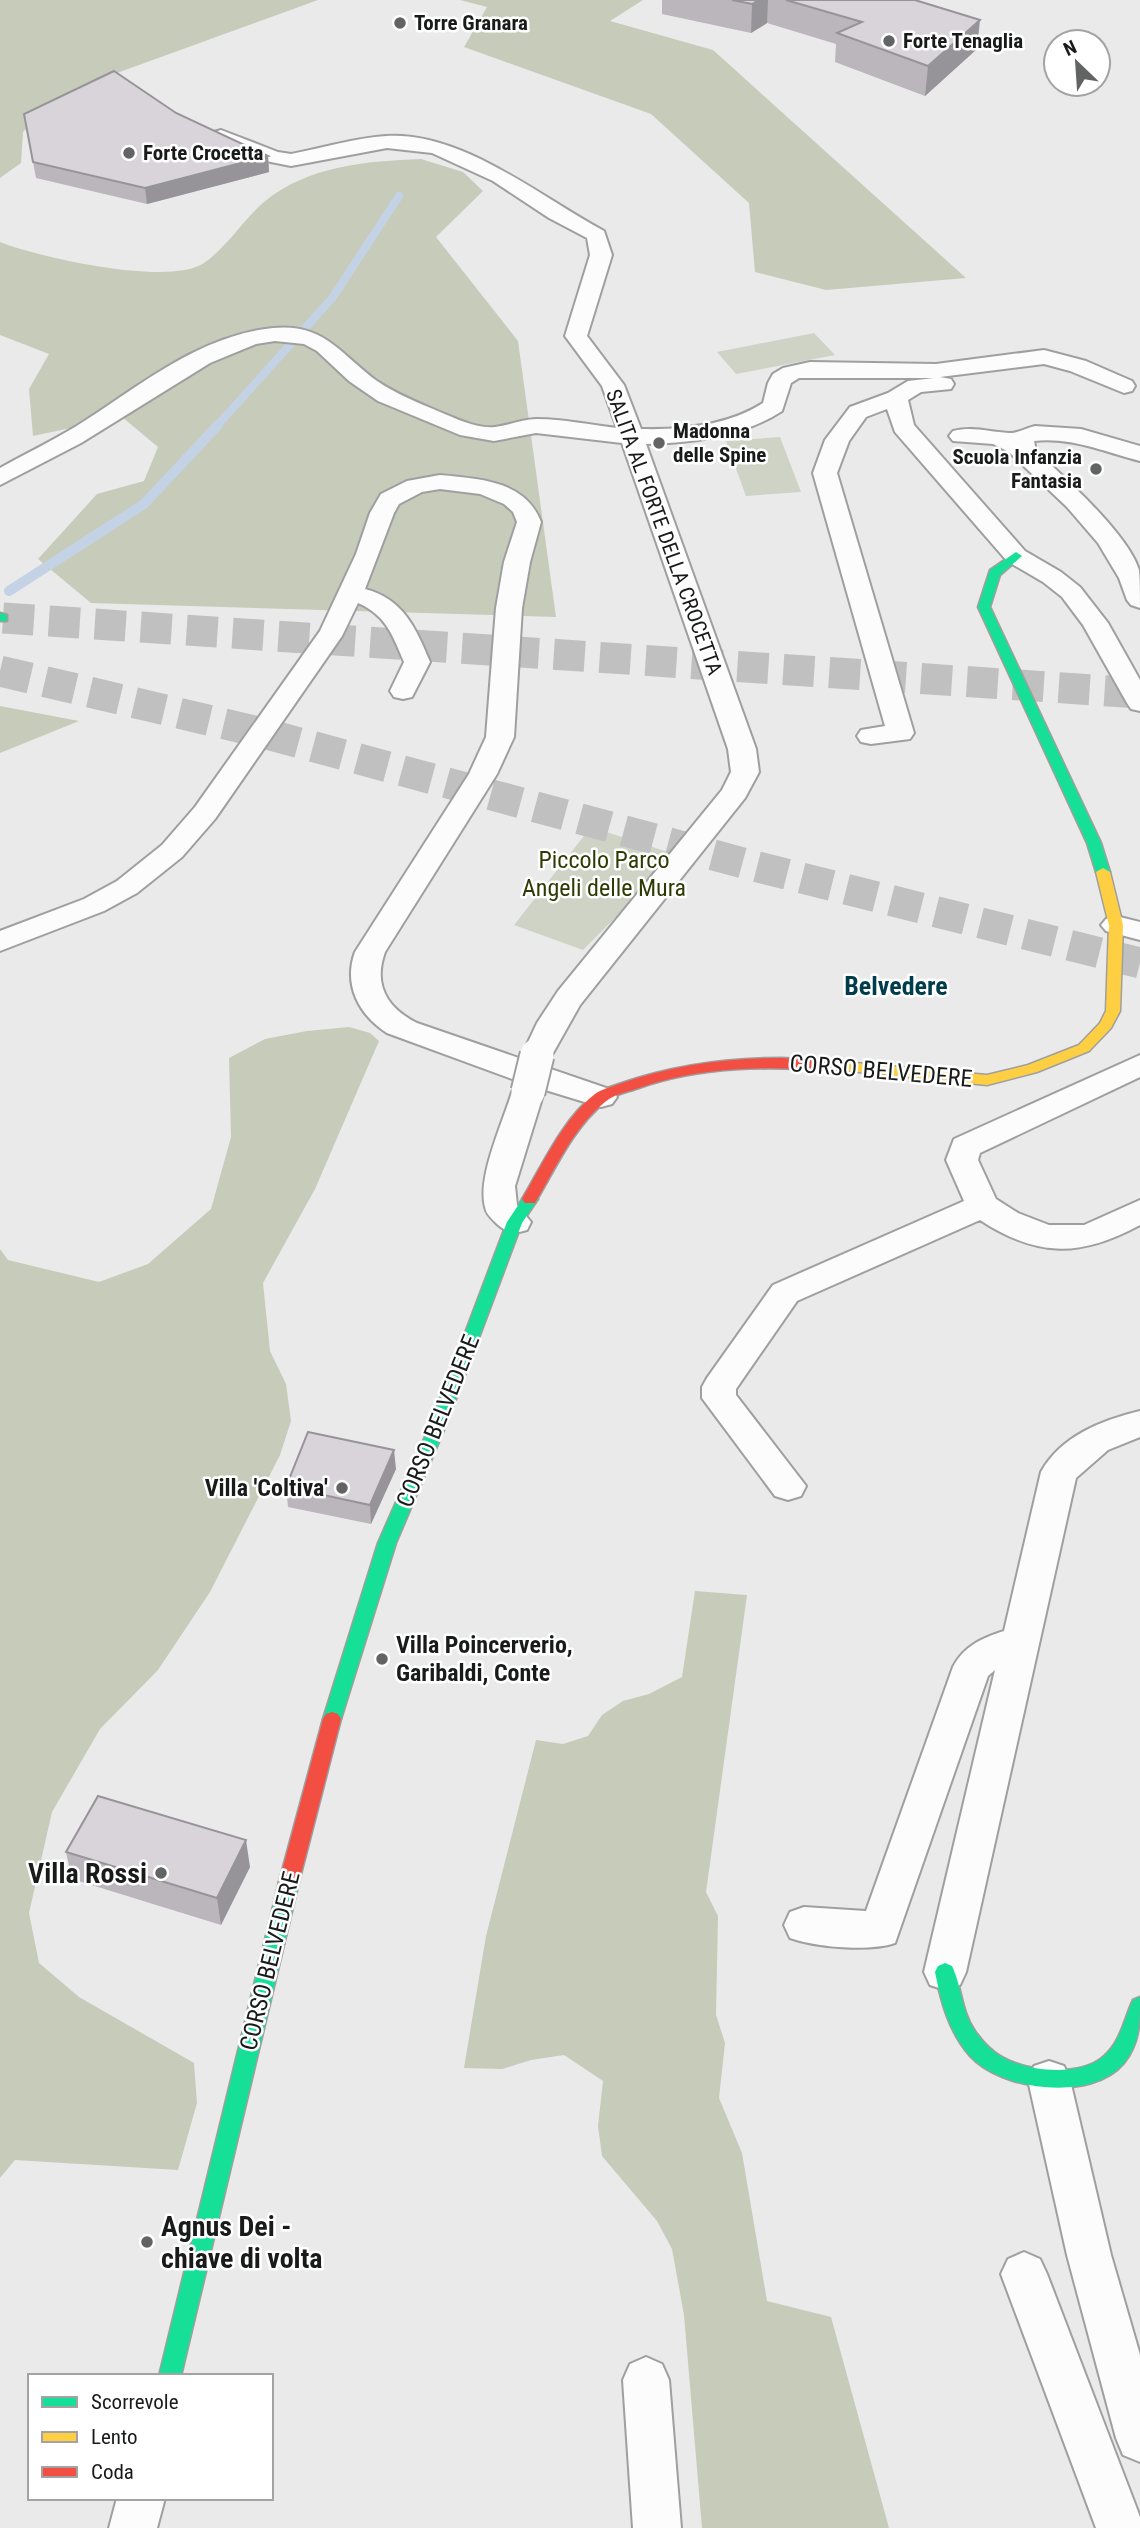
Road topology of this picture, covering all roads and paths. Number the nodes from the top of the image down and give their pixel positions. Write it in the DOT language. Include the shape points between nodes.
graph roads {
  1 [pos="205,129"];
  2 [pos="1132,388"];
  3 [pos="896,398"];
  4 [pos="961,436"];
  5 [pos="629,437"];
  6 [pos="1024,453"];
  7 [pos="1140,454"];
  8 [pos="0,478"];
  9 [pos="1016,556"];
  10 [pos="351,594"];
  11 [pos="1140,600"];
  12 [pos="403,691"];
  13 [pos="1140,703"];
  14 [pos="871,736"];
  15 [pos="1128,928"];
  16 [pos="0,942"];
  17 [pos="1140,1065"];
  18 [pos="601,1097"];
  19 [pos="983,1206"];
  20 [pos="1140,1211"];
  21 [pos="515,1222"];
  22 [pos="1140,1424"];
  23 [pos="788,1486"];
  24 [pos="1021,1641"];
  25 [pos="804,1925"];
  26 [pos="945,1972"];
  27 [pos="1140,2006"];
  28 [pos="1049,2080"];
  29 [pos="1024,2274"];
  30 [pos="170,2374"];
  31 [pos="646,2381"];
  32 [pos="1140,2438"];
  33 [pos="140,2500"];
  34 [pos="133,2528"];
  35 [pos="657,2528"];
  36 [pos="1120,2528"];
  1 -- 5 [label="street, SALITA AL FORTE DELLA CROCETTA" via="282,159 387,142 436,147 500,177 597,235 601,255 576,336 613,386"];
  2 -- 3 [label="street" via="1035,379 916,386"];
  2 -- 5 [label="street" via="1056,360 1034,358 936,371 793,372 775,385 774,406 754,419 692,432"];
  3 -- 9 [label="street" via="903,427"];
  3 -- 14 [label="street" via="858,412 836,439 825,473 900,733"];
  4 -- 6 [label="street" via="992,436"];
  5 -- 8 [label="street" via="534,426 504,434 477,433 384,394 316,339 272,334 214,351"];
  5 -- 21 [label="street, SALITA AL FORTE DELLA CROCETTA, bridge" via="697,618 742,749 745,772 735,792 552,1023 537,1055 499,1186 501,1209"];
  6 -- 7 [label="street" via="1022,437 1049,432"];
  6 -- 11 [label="street" via="1077,503 1121,555"];
  9 -- 13 [label="street" via="1071,592 1095,623"];
  9 -- 15 [label="street, CORSO BELVEDERE" via="994,573 984,607 1094,843 1110,893"];
  10 -- 12 [label="street" via="380,601 404,632 417,662"];
  10 -- 16 [label="street" via="333,631 298,682 205,813 172,851 127,887 94,905"];
  10 -- 18 [label="street" via="385,504 397,494 428,484 462,482 496,490 524,509 529,522 509,608 500,737 483,774 370,952 364,979 377,1009 405,1030"];
  15 -- 18 [label="street, CORSO BELVEDERE" via="1113,1011 1106,1025 1084,1048 1032,1069 988,1080 790,1062 722,1063 659,1074"];
  17 -- 19 [label="street" via="965,1147 962,1160"];
  18 -- 21 [label="street, CORSO BELVEDERE" via="579,1120"];
  19 -- 20 [label="street" via="1009,1223 1066,1240 1089,1236"];
  19 -- 23 [label="street" via="785,1293 719,1387 719,1398"];
  21 -- 30 [label="street, CORSO BELVEDERE" via="387,1543 342,1682 267,1967"];
  22 -- 24 [label="street" via="1111,1430 1059,1472"];
  24 -- 25 [label="street" via="993,1650 972,1667 880,1930"];
  24 -- 26 [label="street"];
  26 -- 28 [label="street" via="953,2012 977,2053 1020,2076"];
  27 -- 28 [label="street" via="1114,2062 1080,2076"];
  28 -- 32 [label="street" via="1089,2255"];
  29 -- 36 [label="street"];
  31 -- 35 [label="street"];
  33 -- 34 [label="street"];
}
